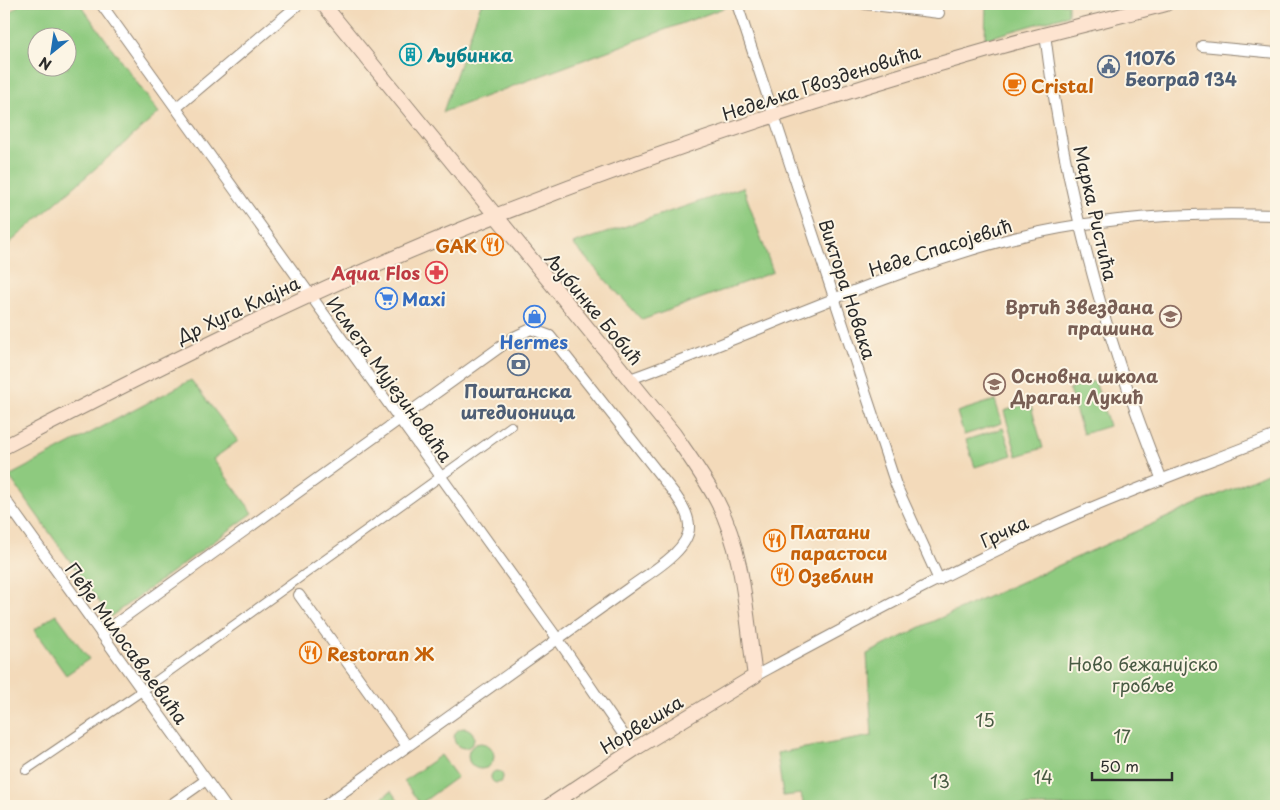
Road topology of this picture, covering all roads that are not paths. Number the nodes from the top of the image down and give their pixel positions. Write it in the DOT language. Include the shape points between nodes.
graph roads {
  1 [pos="101,4"];
  2 [pos="299,4"];
  3 [pos="323,4"];
  4 [pos="737,4"];
  5 [pos="865,4"];
  6 [pos="1166,4"];
  7 [pos="1132,8"];
  8 [pos="939,13"];
  9 [pos="1045,34"];
  10 [pos="1202,46"];
  11 [pos="1276,53"];
  12 [pos="176,108"];
  13 [pos="774,115"];
  14 [pos="1276,215"];
  15 [pos="495,216"];
  16 [pos="1079,226"];
  17 [pos="310,296"];
  18 [pos="834,298"];
  19 [pos="630,379"];
  20 [pos="399,420"];
  21 [pos="511,426"];
  22 [pos="1276,435"];
  23 [pos="4,447"];
  24 [pos="440,477"];
  25 [pos="1162,480"];
  26 [pos="4,498"];
  27 [pos="940,580"];
  28 [pos="299,595"];
  29 [pos="102,634"];
  30 [pos="557,638"];
  31 [pos="755,676"];
  32 [pos="142,691"];
  33 [pos="407,746"];
  34 [pos="634,750"];
  35 [pos="26,770"];
  36 [pos="206,780"];
  37 [pos="169,806"];
  38 [pos="225,806"];
  39 [pos="324,806"];
  40 [pos="549,806"];
  1 -- 12 [label="street, Исмета Мујезиновића"];
  2 -- 12 [label="street"];
  3 -- 15 [label="main road, Љубинке Бобић"];
  4 -- 13 [label="street, Виктора Новака"];
  5 -- 8 [label="street"];
  6 -- 7 [label="main road, Недељка Гвозденовића"];
  7 -- 9 [label="main road, Недељка Гвозденовића"];
  9 -- 13 [label="main road, Недељка Гвозденовића"];
  9 -- 16 [label="street, Марка Ристића"];
  10 -- 11 [label="street"];
  12 -- 17 [label="street, Исмета Мујезиновића"];
  13 -- 15 [label="main road, Недељка Гвозденовића"];
  13 -- 18 [label="street, Виктора Новака"];
  14 -- 16 [label="street, Неде Спасојевић" via="1181,215"];
  15 -- 17 [label="main road, Др Хуга Клајна"];
  15 -- 19 [label="main road, Љубинке Бобић"];
  16 -- 18 [label="street, Неде Спасојевић" via="973,250"];
  16 -- 25 [label="street, Марка Ристића" via="1113,347"];
  17 -- 20 [label="street, Исмета Мујезиновића"];
  17 -- 23 [label="main road, Др Хуга Клајна" via="138,378"];
  18 -- 19 [label="street, Неде Спасојевић"];
  18 -- 27 [label="street, Виктора Новака" via="896,485"];
  19 -- 31 [label="main road, Љубинке Бобић" via="687,452 726,522 739,567"];
  20 -- 24 [label="street, Исмета Мујезиновића"];
  20 -- 29 [label="street"];
  20 -- 30 [label="street" via="514,337 535,329 550,336 674,493 688,519 689,534 683,546"];
  21 -- 24 [label="street"];
  22 -- 25 [label="street, Грчка"];
  24 -- 30 [label="street, Исмета Мујезиновића"];
  24 -- 32 [label="street"];
  25 -- 27 [label="street, Грчка" via="1080,513"];
  26 -- 29 [label="street, Пеђе Милосављевића"];
  27 -- 31 [label="street, Грчка"];
  28 -- 33 [label="street"];
  29 -- 32 [label="street, Пеђе Милосављевића"];
  30 -- 33 [label="street"];
  30 -- 34 [label="street, Исмета Мујезиновића"];
  31 -- 34 [label="main road, Норвешка"];
  32 -- 35 [label="street"];
  32 -- 36 [label="street, Пеђе Милосављевића"];
  33 -- 39 [label="street"];
  34 -- 40 [label="main road, Норвешка"];
  36 -- 37 [label="street"];
  36 -- 38 [label="street, Пеђе Милосављевића"];
}
